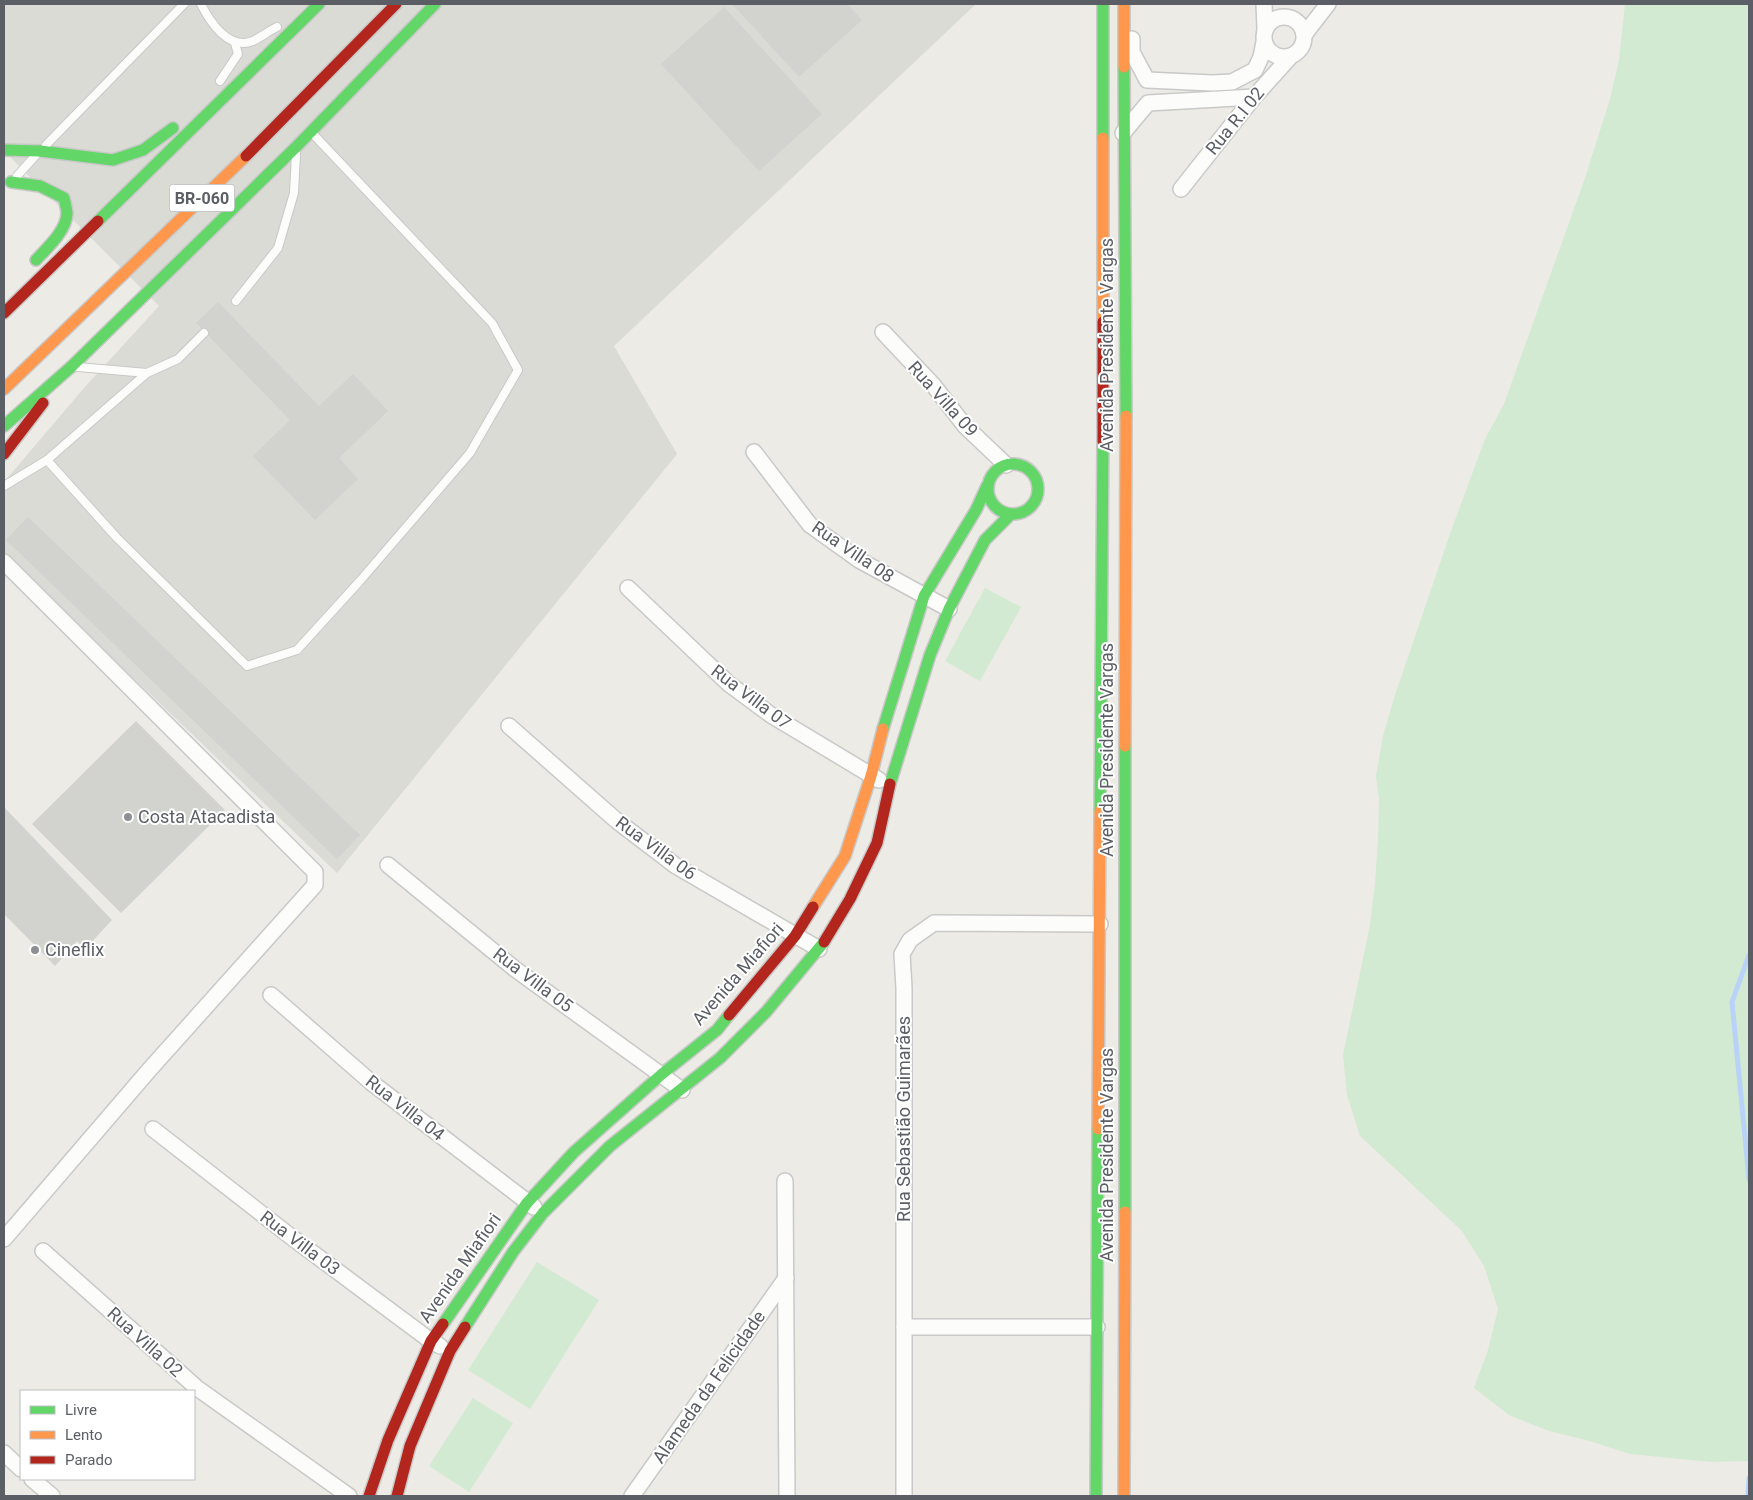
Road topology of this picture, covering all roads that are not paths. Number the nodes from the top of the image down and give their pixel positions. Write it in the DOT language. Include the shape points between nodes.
graph roads {
  1 [pos="184,4"];
  2 [pos="202,4"];
  3 [pos="319,4"];
  4 [pos="396,4"];
  5 [pos="435,4"];
  6 [pos="1103,4"];
  7 [pos="1124,4"];
  8 [pos="1132,4"];
  9 [pos="1264,4"];
  10 [pos="1272,4"];
  11 [pos="1328,4"];
  12 [pos="1284,18"];
  13 [pos="280,24"];
  14 [pos="1304,35"];
  15 [pos="1265,36"];
  16 [pos="235,43"];
  17 [pos="1291,56"];
  18 [pos="1147,80"];
  19 [pos="217,84"];
  20 [pos="1254,97"];
  21 [pos="1148,103"];
  22 [pos="181,119"];
  23 [pos="310,131"];
  24 [pos="1122,133"];
  25 [pos="296,147"];
  26 [pos="4,150"];
  27 [pos="40,151"];
  28 [pos="6,184"];
  29 [pos="1181,189"];
  30 [pos="26,271"];
  31 [pos="236,300"];
  32 [pos="4,313"];
  33 [pos="883,332"];
  34 [pos="204,333"];
  35 [pos="71,367"];
  36 [pos="147,373"];
  37 [pos="4,389"];
  38 [pos="4,426"];
  39 [pos="754,452"];
  40 [pos="4,454"];
  41 [pos="46,460"];
  42 [pos="1006,464"];
  43 [pos="4,486"];
  44 [pos="987,486"];
  45 [pos="1010,514"];
  46 [pos="4,562"];
  47 [pos="628,588"];
  48 [pos="924,596"];
  49 [pos="949,609"];
  50 [pos="1113,642"];
  51 [pos="509,726"];
  52 [pos="871,776"];
  53 [pos="890,785"];
  54 [pos="388,865"];
  55 [pos="1100,924"];
  56 [pos="795,936"];
  57 [pos="819,949"];
  58 [pos="271,995"];
  59 [pos="662,1074"];
  60 [pos="682,1090"];
  61 [pos="153,1129"];
  62 [pos="785,1181"];
  63 [pos="527,1203"];
  64 [pos="543,1214"];
  65 [pos="4,1238"];
  66 [pos="44,1251"];
  67 [pos="786,1278"];
  68 [pos="904,1327"];
  69 [pos="1097,1327"];
  70 [pos="431,1341"];
  71 [pos="450,1351"];
  72 [pos="4,1453"];
  73 [pos="20,1468"];
  74 [pos="33,1480"];
  75 [pos="52,1496"];
  76 [pos="349,1496"];
  77 [pos="369,1496"];
  78 [pos="397,1496"];
  79 [pos="632,1496"];
  80 [pos="787,1496"];
  81 [pos="904,1496"];
  82 [pos="1096,1496"];
  83 [pos="1124,1496"];
  1 -- 27 [label="lane"];
  2 -- 16 [label="lane" via="225,37"];
  3 -- 32 [label="main road, BR-060"];
  4 -- 37 [label="main road, BR-060" via="250,152"];
  5 -- 23 [label="main road"];
  6 -- 50 [label="main road, Avenida Presidente Vargas"];
  7 -- 24 [label="main road, Avenida Presidente Vargas"];
  8 -- 18 [label="street" via="1132,52"];
  9 -- 15 [label="street"];
  10 -- 12 [label="street"];
  11 -- 14 [label="street"];
  12 -- 14 [label="street" via="1298,23"];
  12 -- 15 [label="street" via="1274,19"];
  13 -- 16 [label="lane" via="252,41"];
  13 -- 19 [label="main road"];
  14 -- 17 [label="street" via="1301,47"];
  15 -- 17 [label="street" via="1267,48 1278,56"];
  15 -- 18 [label="street" via="1255,70 1232,82"];
  16 -- 19 [label="lane" via="238,54"];
  17 -- 20 [label="street, Rua R.I 02"];
  18 -- 21 [label="street"];
  20 -- 21 [label="street"];
  20 -- 29 [label="street, Rua R.I 02"];
  21 -- 24 [label="street"];
  22 -- 27 [label="main road" via="143,150 113,160"];
  23 -- 25 [label="main road"];
  23 -- 41 [label="lane" via="492,323 518,370 470,453 297,650 247,666 117,538"];
  24 -- 50 [label="main road, Avenida Presidente Vargas" via="1126,392"];
  25 -- 31 [label="lane" via="294,193 278,248"];
  25 -- 35 [label="main road"];
  26 -- 27 [label="main road"];
  27 -- 28 [label="lane"];
  28 -- 30 [label="main road" via="40,186 56,193 64,198 68,215 51,242"];
  33 -- 42 [label="street, Rua Villa 09" via="934,386 965,426"];
  34 -- 36 [label="lane" via="178,359"];
  35 -- 36 [label="lane"];
  35 -- 38 [label="main road"];
  35 -- 40 [label="main road"];
  36 -- 41 [label="lane"];
  39 -- 48 [label="street, Rua Villa 08" via="810,525 859,560"];
  41 -- 43 [label="lane"];
  42 -- 44 [label="main road" via="990,477"];
  42 -- 45 [label="main road" via="1025,467 1038,482 1035,502 1029,509 1020,514"];
  44 -- 45 [label="main road" via="993,505 1000,512"];
  44 -- 48 [label="main road, Avenida Miafiori"];
  45 -- 49 [label="main road, Avenida Miafiori" via="985,540"];
  46 -- 65 [label="street" via="315,872 315,886 156,1062"];
  47 -- 52 [label="street, Rua Villa 07" via="729,684 771,715"];
  48 -- 49 [label="street, Rua Villa 08"];
  48 -- 52 [label="main road, Avenida Miafiori"];
  49 -- 53 [label="main road, Avenida Miafiori" via="930,655"];
  50 -- 55 [label="main road, Avenida Presidente Vargas"];
  50 -- 83 [label="main road, Avenida Presidente Vargas"];
  51 -- 56 [label="street, Rua Villa 06" via="676,866"];
  52 -- 53 [label="street, Rua Villa 07"];
  52 -- 56 [label="main road, Avenida Miafiori" via="845,856"];
  53 -- 57 [label="main road, Avenida Miafiori" via="877,843 850,899"];
  54 -- 59 [label="street, Rua Villa 05" via="515,969"];
  55 -- 68 [label="street, Rua Sebastião Guimarães" via="934,923 910,940 902,954"];
  55 -- 69 [label="main road, Avenida Presidente Vargas"];
  56 -- 57 [label="street, Rua Villa 06"];
  56 -- 59 [label="main road, Avenida Miafiori" via="717,1030"];
  57 -- 60 [label="main road, Avenida Miafiori" via="766,1012"];
  58 -- 63 [label="street, Rua Villa 04" via="372,1084"];
  59 -- 60 [label="street, Rua Villa 05"];
  59 -- 63 [label="main road, Avenida Miafiori" via="574,1152"];
  60 -- 64 [label="main road, Avenida Miafiori" via="610,1146"];
  61 -- 70 [label="street, Rua Villa 03"];
  62 -- 67 [label="street, Alameda da Felicidade"];
  63 -- 64 [label="street, Rua Villa 04"];
  63 -- 70 [label="main road, Avenida Miafiori"];
  64 -- 71 [label="main road, Avenida Miafiori" via="508,1259"];
  66 -- 76 [label="street, Rua Villa 02" via="197,1388"];
  67 -- 79 [label="street, Alameda da Felicidade"];
  67 -- 80 [label="street, Alameda da Felicidade"];
  68 -- 69 [label="street"];
  68 -- 81 [label="street, Rua Sebastião Guimarães"];
  69 -- 82 [label="main road, Avenida Presidente Vargas"];
  70 -- 71 [label="street, Rua Villa 03"];
  70 -- 77 [label="main road, Avenida Miafiori" via="388,1440"];
  71 -- 78 [label="main road, Avenida Miafiori" via="410,1446"];
  72 -- 73 [label="street"];
  74 -- 75 [label="street"];
}
